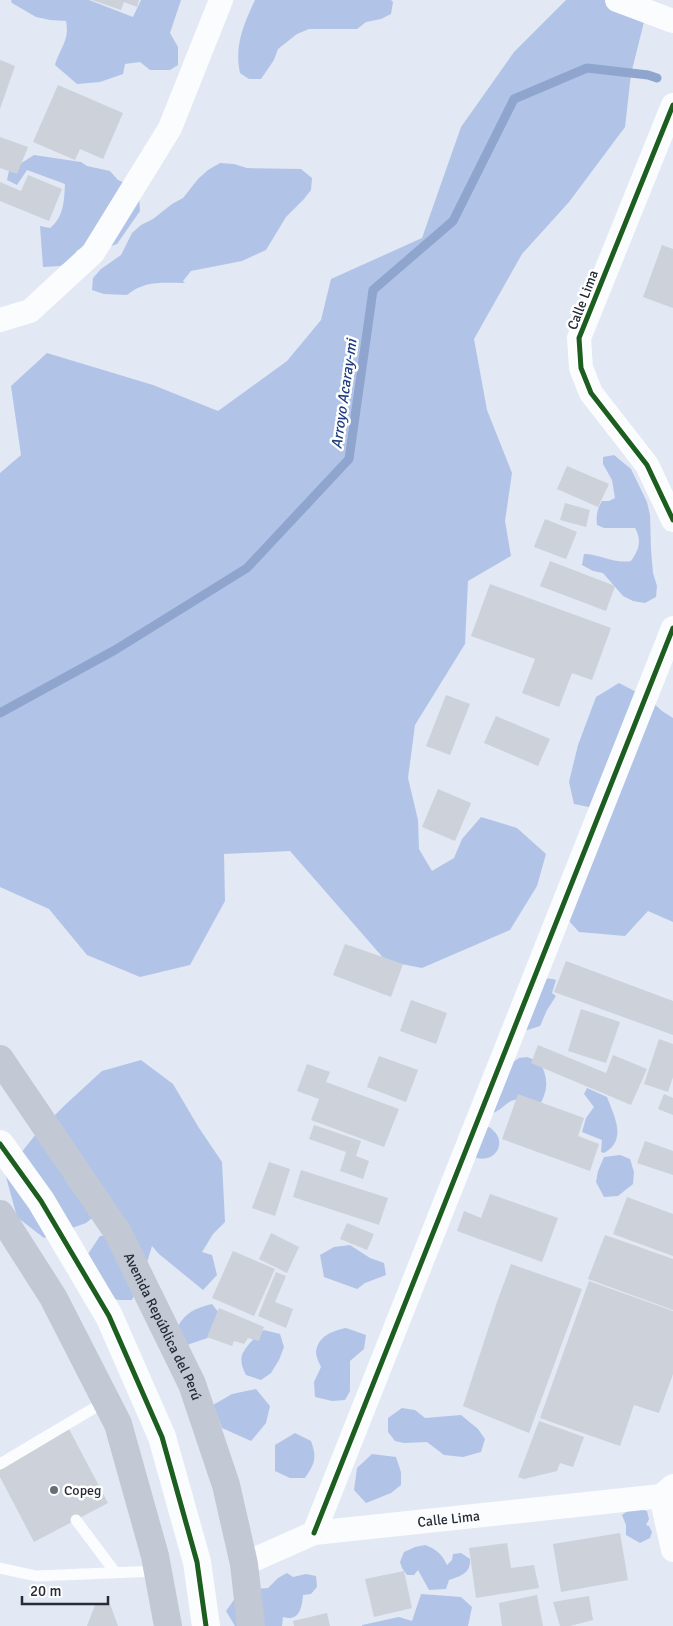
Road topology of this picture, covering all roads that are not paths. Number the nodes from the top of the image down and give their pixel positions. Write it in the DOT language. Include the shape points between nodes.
graph roads {
  1 [pos="221,0"];
  2 [pos="617,0"];
  3 [pos="673,21"];
  4 [pos="673,105"];
  5 [pos="0,320"];
  6 [pos="673,520"];
  7 [pos="673,628"];
  8 [pos="0,1059"];
  9 [pos="0,1144"];
  10 [pos="0,1214"];
  11 [pos="106,1401"];
  12 [pos="0,1464"];
  13 [pos="667,1491"];
  14 [pos="76,1520"];
  15 [pos="314,1533"];
  16 [pos="673,1550"];
  17 [pos="244,1564"];
  18 [pos="0,1568"];
  19 [pos="158,1570"];
  20 [pos="115,1572"];
  21 [pos="168,1626"];
  22 [pos="206,1626"];
  23 [pos="251,1626"];
  1 -- 5 [label="street" via="170,128 93,253 30,312"];
  2 -- 3 [label="street"];
  4 -- 6 [label="street, Calle Lima" via="579,338 581,368 591,393 646,465"];
  7 -- 15 [label="street"];
  8 -- 17 [label="highway, Avenida República del Perú" via="118,1233 192,1384 226,1485"];
  9 -- 22 [label="street" via="41,1201 109,1316 162,1436 197,1562"];
  10 -- 11 [label="highway" via="53,1297"];
  11 -- 12 [label="lane" via="42,1442"];
  11 -- 19 [label="highway" via="118,1424"];
  13 -- 15 [label="street, Calle Lima"];
  13 -- 16 [label="street, Calle Lima"];
  14 -- 20 [label="lane"];
  15 -- 17 [label="street, Calle Lima"];
  17 -- 23 [label="highway, Avenida República del Perú"];
  18 -- 20 [label="lane" via="36,1576"];
  19 -- 20 [label="lane"];
  19 -- 21 [label="highway"];
}
